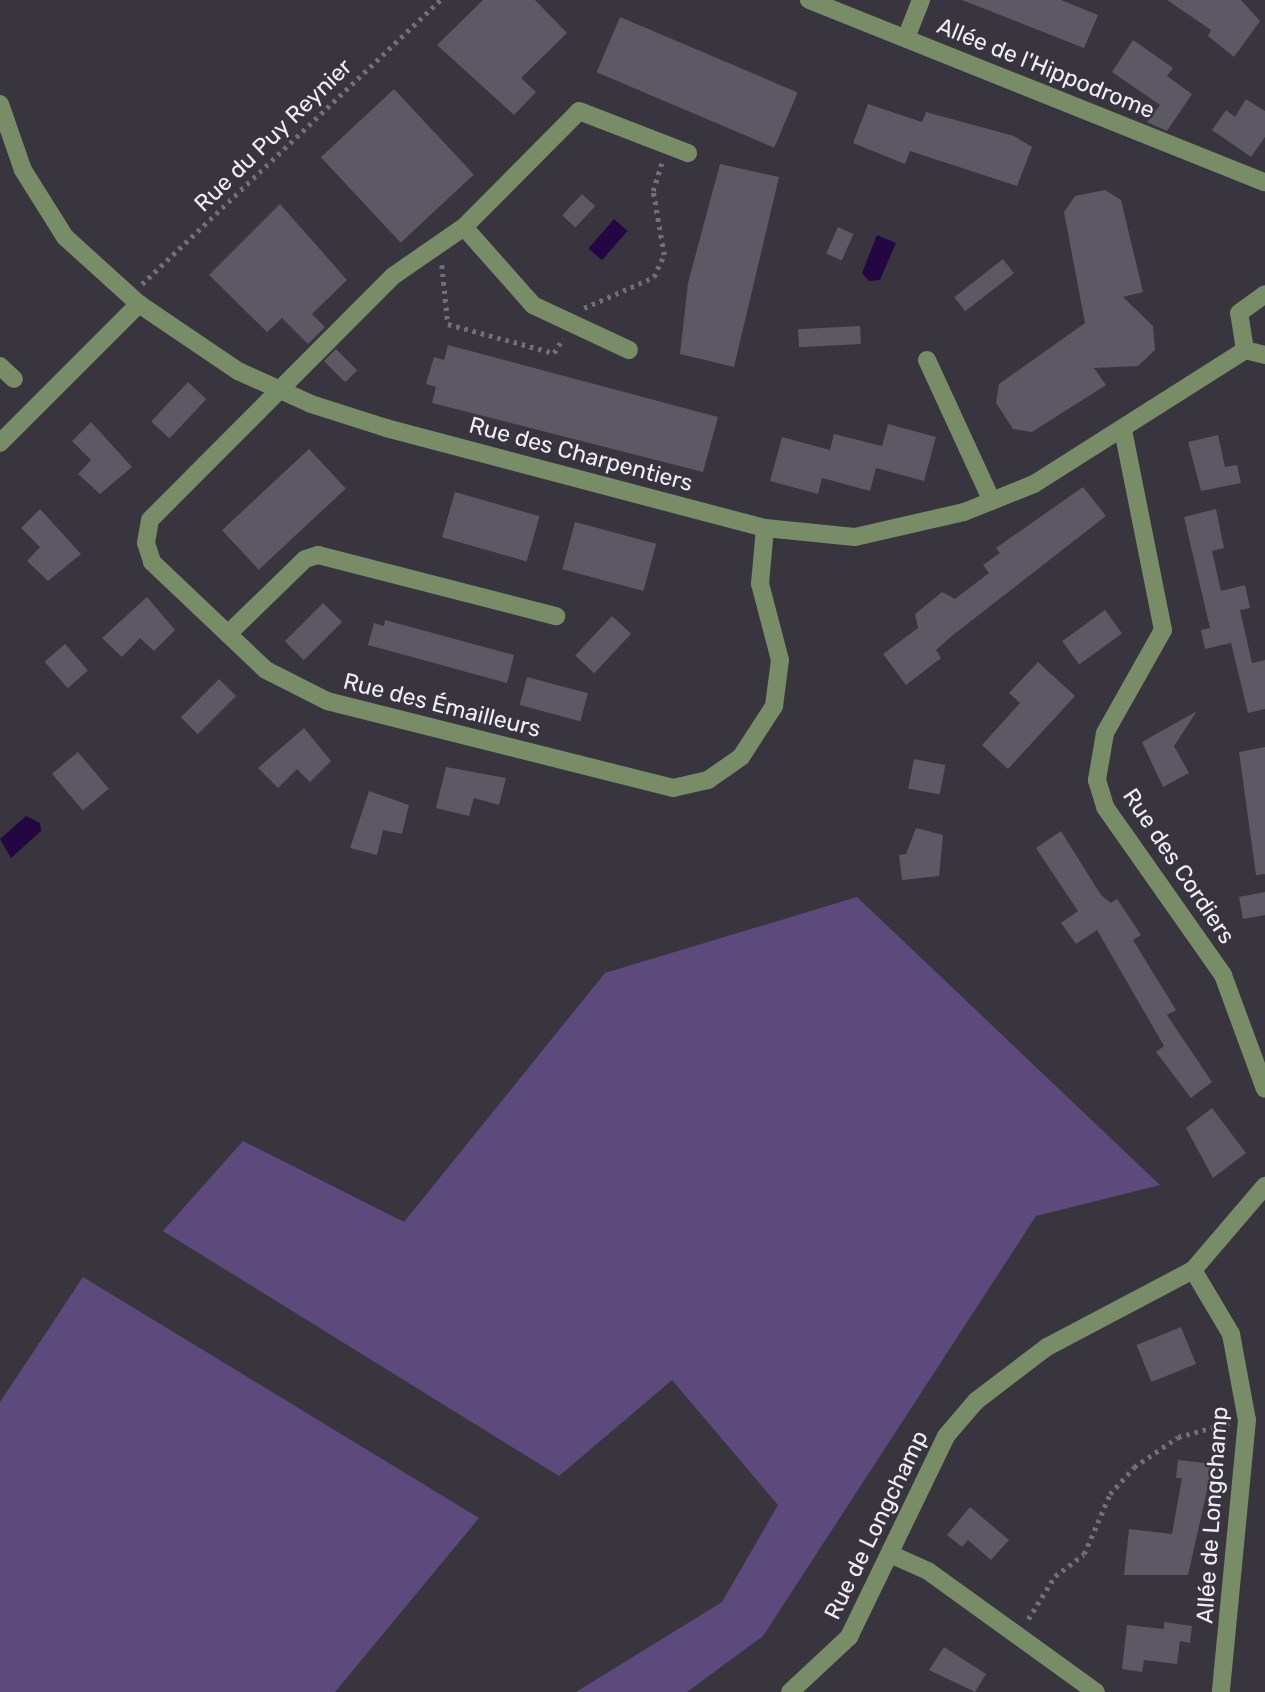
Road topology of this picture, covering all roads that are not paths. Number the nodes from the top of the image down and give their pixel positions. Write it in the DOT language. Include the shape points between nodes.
graph roads {
  1 [pos="809,0"];
  2 [pos="921,0"];
  3 [pos="905,38"];
  4 [pos="0,104"];
  5 [pos="688,153"];
  6 [pos="1265,182"];
  7 [pos="464,227"];
  8 [pos="1265,295"];
  9 [pos="134,300"];
  10 [pos="629,350"];
  11 [pos="1245,350"];
  12 [pos="1265,355"];
  13 [pos="927,360"];
  14 [pos="0,366"];
  15 [pos="14,379"];
  16 [pos="277,391"];
  17 [pos="1123,430"];
  18 [pos="0,443"];
  19 [pos="992,501"];
  20 [pos="765,528"];
  21 [pos="556,615"];
  22 [pos="228,634"];
  23 [pos="1265,1089"];
  24 [pos="1265,1186"];
  25 [pos="1193,1270"];
  26 [pos="890,1554"];
  27 [pos="790,1692"];
  28 [pos="1096,1692"];
  29 [pos="1221,1692"];
  1 -- 3 [label="street, Allée de l'Hippodrome"];
  2 -- 3 [label="street"];
  3 -- 6 [label="street, Allée de l'Hippodrome"];
  4 -- 9 [label="street, Rue des Charpentiers" via="23,170 65,237"];
  5 -- 7 [label="street, Rue des Émailleurs" via="579,111"];
  7 -- 10 [label="street" via="533,305"];
  7 -- 16 [label="street, Rue des Émailleurs" via="435,253 393,276"];
  8 -- 11 [label="street" via="1239,313"];
  9 -- 16 [label="street, Rue des Charpentiers" via="204,352"];
  9 -- 18 [label="street"];
  11 -- 12 [label="street"];
  11 -- 17 [label="street, Rue des Charpentiers"];
  13 -- 19 [label="street"];
  14 -- 15 [label="street"];
  16 -- 20 [label="street, Rue des Charpentiers" via="386,428"];
  16 -- 22 [label="street, Rue des Émailleurs" via="150,520 146,543 152,562"];
  17 -- 19 [label="street, Rue des Charpentiers" via="1034,484"];
  17 -- 23 [label="street, Rue des Cordiers" via="1163,630 1105,733 1097,780 1105,807 1223,975"];
  19 -- 20 [label="street, Rue des Charpentiers" via="855,537"];
  20 -- 22 [label="street, Rue des Émailleurs" via="760,584 780,660 774,706 741,757 708,780 673,788 327,701 266,670"];
  21 -- 22 [label="street" via="318,555 305,559"];
  24 -- 25 [label="street, Rue de Longchamp"];
  25 -- 26 [label="street, Rue de Longchamp" via="1048,1347 976,1401 946,1436"];
  25 -- 29 [label="street, Allée de Longchamp" via="1231,1334 1247,1420"];
  26 -- 27 [label="street, Rue de Longchamp" via="849,1637"];
  26 -- 28 [label="street" via="928,1571"];
}
